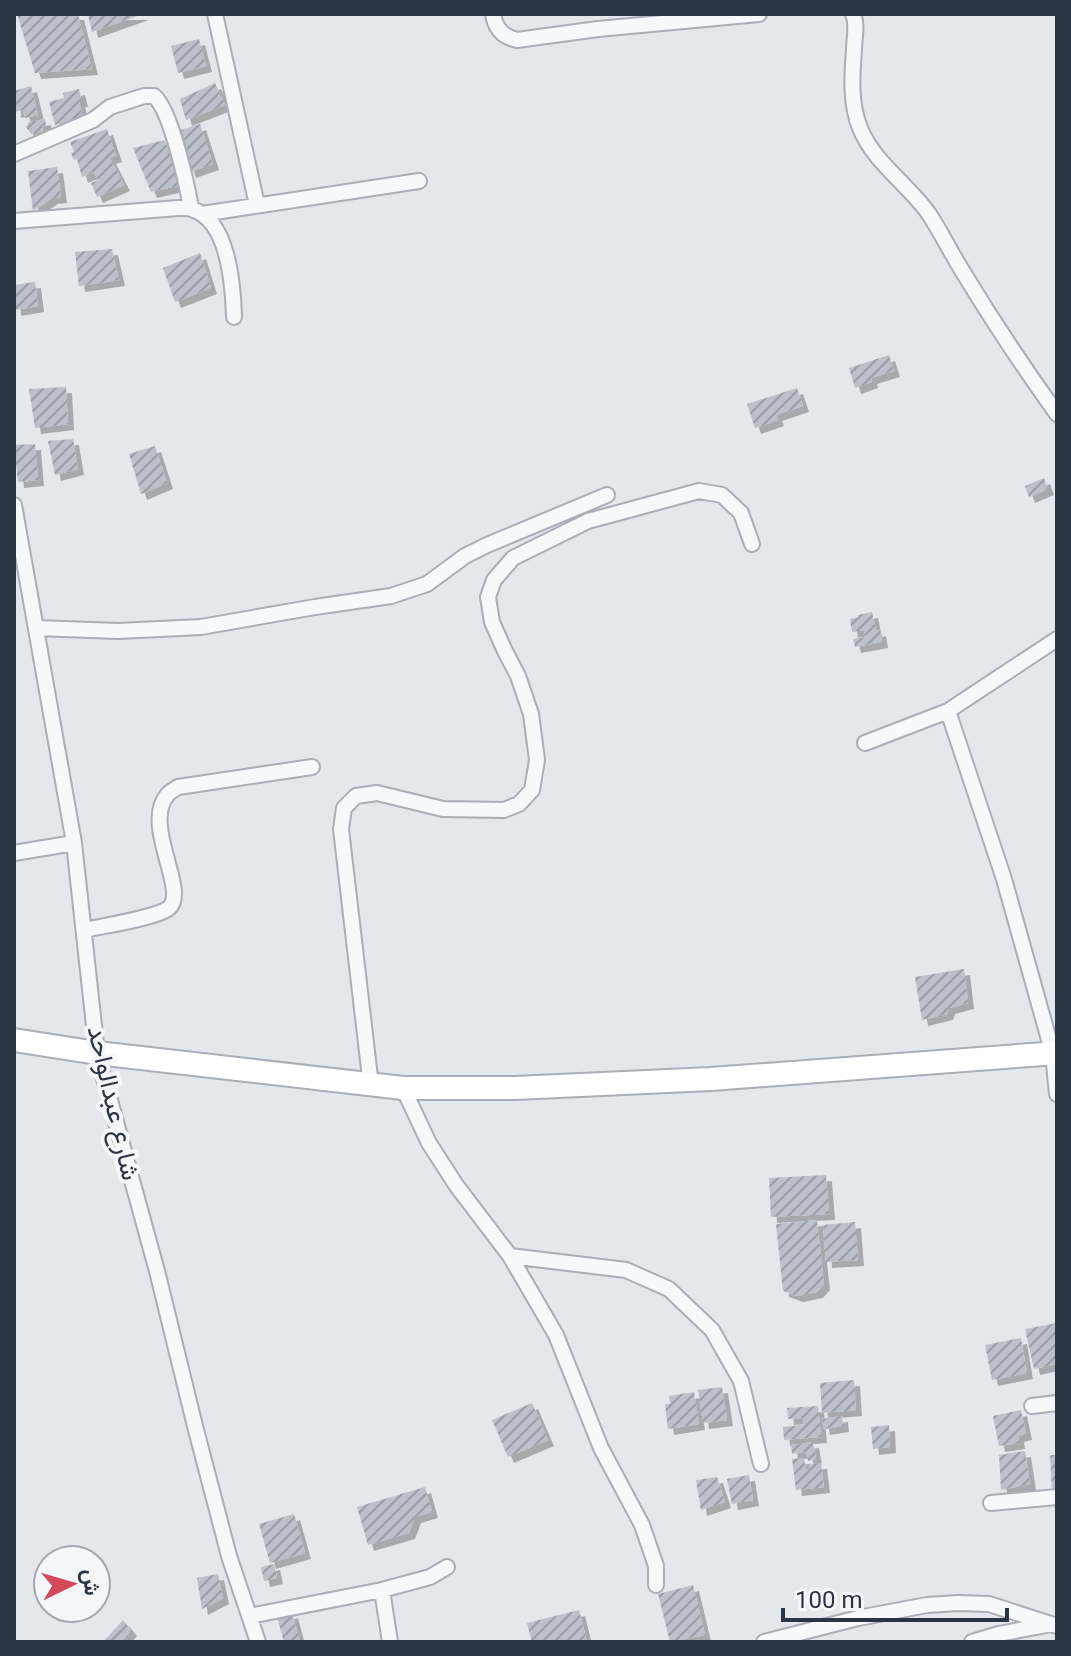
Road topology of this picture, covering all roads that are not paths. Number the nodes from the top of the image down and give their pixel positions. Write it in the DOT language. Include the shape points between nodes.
graph roads {
  1 [pos="215,14"];
  2 [pos="493,14"];
  3 [pos="759,14"];
  4 [pos="853,14"];
  5 [pos="14,154"];
  6 [pos="419,181"];
  7 [pos="257,205"];
  8 [pos="196,211"];
  9 [pos="14,221"];
  10 [pos="234,317"];
  11 [pos="1057,414"];
  12 [pos="607,495"];
  13 [pos="14,505"];
  14 [pos="752,544"];
  15 [pos="36,628"];
  16 [pos="1057,639"];
  17 [pos="948,711"];
  18 [pos="865,743"];
  19 [pos="312,767"];
  20 [pos="74,843"];
  21 [pos="14,853"];
  22 [pos="84,930"];
  23 [pos="14,1040"];
  24 [pos="97,1053"];
  25 [pos="1055,1054"];
  26 [pos="371,1086"];
  27 [pos="403,1088"];
  28 [pos="1057,1094"];
  29 [pos="510,1256"];
  30 [pos="1057,1403"];
  31 [pos="1032,1406"];
  32 [pos="761,1464"];
  33 [pos="1057,1497"];
  34 [pos="991,1503"];
  35 [pos="447,1567"];
  36 [pos="656,1585"];
  37 [pos="382,1590"];
  38 [pos="250,1616"];
  39 [pos="1054,1625"];
  40 [pos="258,1642"];
  41 [pos="390,1642"];
  42 [pos="764,1642"];
  43 [pos="972,1642"];
  1 -- 7 [label="street"];
  2 -- 3 [label="street" via="501,32 517,40"];
  4 -- 11 [label="street" via="853,102 864,137 930,215"];
  5 -- 8 [label="street" via="93,120 110,107 154,96 163,107"];
  6 -- 7 [label="street"];
  7 -- 8 [label="street"];
  8 -- 9 [label="street"];
  8 -- 10 [label="street" via="216,228 226,250"];
  12 -- 15 [label="street" via="487,545 427,584 391,596 201,627"];
  13 -- 15 [label="street, شارع عبدالواحد"];
  14 -- 26 [label="street" via="741,513 722,495 699,491 588,521 513,558 494,580 488,597 492,622 531,714 537,760 532,790 504,810 443,809 377,793 356,796 344,808 341,829"];
  15 -- 20 [label="street, شارع عبدالواحد"];
  16 -- 17 [label="street"];
  17 -- 18 [label="street"];
  17 -- 25 [label="street"];
  19 -- 22 [label="street" via="178,787 160,807 159,830 173,902 154,914"];
  20 -- 21 [label="street"];
  20 -- 22 [label="street, شارع عبدالواحد"];
  22 -- 24 [label="street, شارع عبدالواحد"];
  23 -- 24 [label="street"];
  24 -- 26 [label="street"];
  24 -- 38 [label="street, شارع عبدالواحد" via="229,1556"];
  25 -- 27 [label="street" via="696,1080"];
  25 -- 28 [label="street"];
  26 -- 27 [label="street"];
  27 -- 29 [label="street" via="429,1143"];
  29 -- 32 [label="street" via="626,1270 669,1289 712,1330 741,1381"];
  29 -- 36 [label="street" via="556,1335 601,1448 642,1525 656,1566"];
  30 -- 31 [label="street"];
  33 -- 34 [label="street"];
  35 -- 37 [label="street"];
  37 -- 38 [label="street"];
  37 -- 41 [label="street"];
  38 -- 40 [label="street, شارع عبدالواحد"];
  39 -- 42 [label="street" via="989,1604 958,1603 858,1618"];
  39 -- 43 [label="street"];
}
